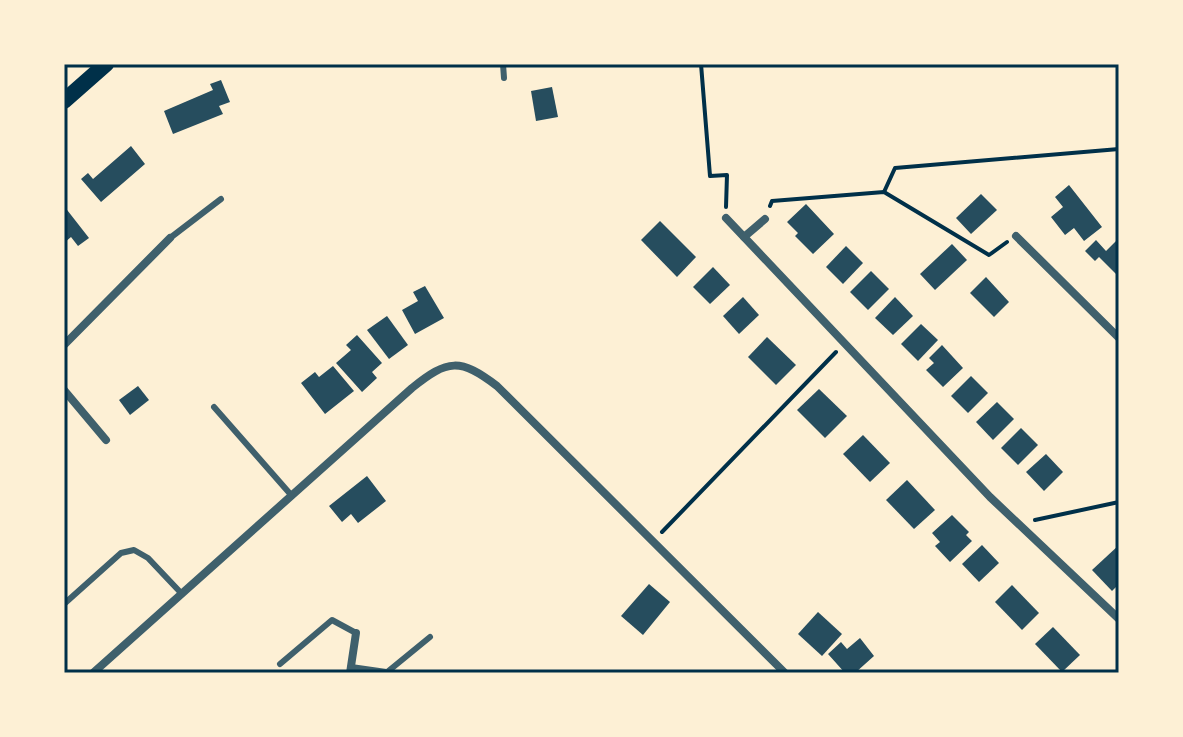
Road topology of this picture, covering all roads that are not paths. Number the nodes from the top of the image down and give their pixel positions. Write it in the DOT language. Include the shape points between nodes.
graph roads {
  1 [pos="106,64"];
  2 [pos="503,64"];
  3 [pos="504,78"];
  4 [pos="64,101"];
  5 [pos="221,199"];
  6 [pos="726,218"];
  7 [pos="765,219"];
  8 [pos="1016,236"];
  9 [pos="744,237"];
  10 [pos="170,238"];
  11 [pos="1119,338"];
  12 [pos="64,345"];
  13 [pos="64,390"];
  14 [pos="214,407"];
  15 [pos="106,440"];
  16 [pos="292,496"];
  17 [pos="182,594"];
  18 [pos="64,604"];
  19 [pos="1119,619"];
  20 [pos="356,633"];
  21 [pos="430,637"];
  22 [pos="280,664"];
  23 [pos="350,670"];
  24 [pos="93,673"];
  25 [pos="386,673"];
  26 [pos="785,673"];
  1 -- 4 [label="main road"];
  2 -- 3 [label="lane"];
  5 -- 10 [label="lane"];
  6 -- 9 [label="street"];
  7 -- 9 [label="street"];
  8 -- 11 [label="street"];
  9 -- 19 [label="street" via="990,497"];
  10 -- 12 [label="street"];
  13 -- 15 [label="street"];
  14 -- 16 [label="lane"];
  16 -- 17 [label="street"];
  16 -- 26 [label="street" via="425,377 448,366 468,366 497,386"];
  17 -- 18 [label="lane" via="134,550 121,553"];
  17 -- 24 [label="street"];
  20 -- 22 [label="lane" via="332,620"];
  20 -- 23 [label="street"];
  21 -- 25 [label="lane"];
  23 -- 25 [label="street"];
}
